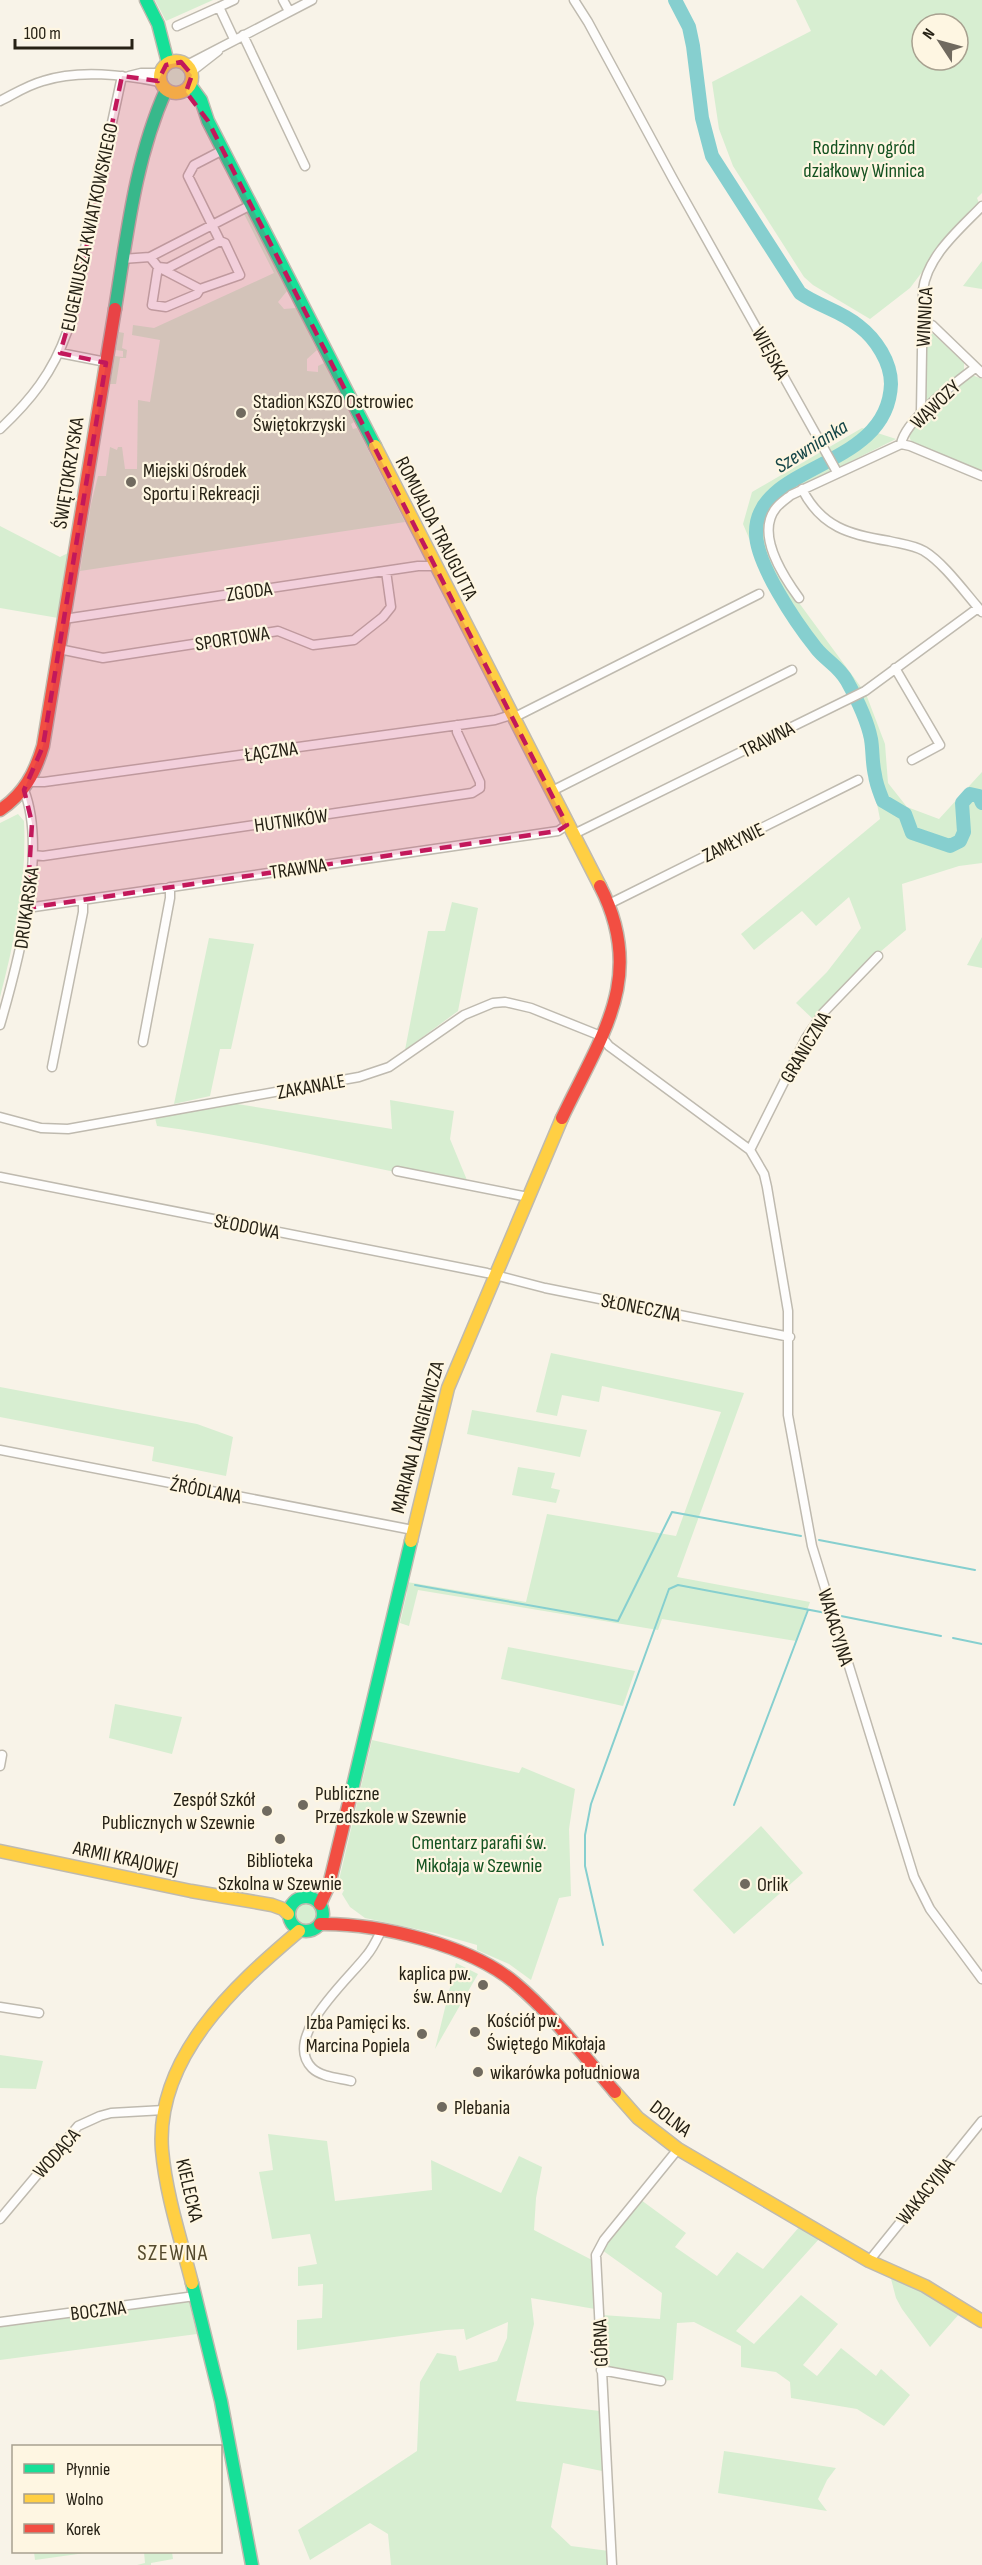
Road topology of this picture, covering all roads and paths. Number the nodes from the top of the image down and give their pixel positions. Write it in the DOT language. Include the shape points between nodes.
graph roads {
  1 [pos="146,0"];
  2 [pos="234,0"];
  3 [pos="283,0"];
  4 [pos="312,0"];
  5 [pos="574,0"];
  6 [pos="219,7"];
  7 [pos="290,11"];
  8 [pos="177,26"];
  9 [pos="238,37"];
  10 [pos="125,76"];
  11 [pos="176,77"];
  12 [pos="0,101"];
  13 [pos="223,150"];
  14 [pos="305,165"];
  15 [pos="250,205"];
  16 [pos="982,206"];
  17 [pos="212,225"];
  18 [pos="220,241"];
  19 [pos="150,257"];
  20 [pos="122,259"];
  21 [pos="158,267"];
  22 [pos="200,289"];
  23 [pos="923,323"];
  24 [pos="60,353"];
  25 [pos="106,362"];
  26 [pos="979,370"];
  27 [pos="921,412"];
  28 [pos="0,429"];
  29 [pos="901,444"];
  30 [pos="837,472"];
  31 [pos="982,476"];
  32 [pos="802,489"];
  33 [pos="435,566"];
  34 [pos="386,571"];
  35 [pos="759,594"];
  36 [pos="799,598"];
  37 [pos="980,610"];
  38 [pos="64,619"];
  39 [pos="59,648"];
  40 [pos="895,668"];
  41 [pos="792,670"];
  42 [pos="512,716"];
  43 [pos="457,725"];
  44 [pos="912,760"];
  45 [pos="858,780"];
  46 [pos="27,786"];
  47 [pos="552,791"];
  48 [pos="0,810"];
  49 [pos="570,830"];
  50 [pos="33,855"];
  51 [pos="170,887"];
  52 [pos="83,900"];
  53 [pos="609,904"];
  54 [pos="27,908"];
  55 [pos="878,956"];
  56 [pos="2,1009"];
  57 [pos="0,1025"];
  58 [pos="601,1036"];
  59 [pos="143,1042"];
  60 [pos="52,1067"];
  61 [pos="0,1117"];
  62 [pos="750,1150"];
  63 [pos="397,1171"];
  64 [pos="0,1177"];
  65 [pos="528,1197"];
  66 [pos="494,1276"];
  67 [pos="790,1336"];
  68 [pos="0,1450"];
  69 [pos="413,1530"];
  70 [pos="2,1755"];
  71 [pos="0,1766"];
  72 [pos="0,1851"];
  73 [pos="245,1899"];
  74 [pos="293,1902"];
  75 [pos="319,1910"];
  76 [pos="293,1923"];
  77 [pos="381,1931"];
  78 [pos="982,1979"];
  79 [pos="0,2007"];
  80 [pos="39,2013"];
  81 [pos="351,2081"];
  82 [pos="164,2110"];
  83 [pos="982,2121"];
  84 [pos="678,2150"];
  85 [pos="0,2219"];
  86 [pos="869,2261"];
  87 [pos="195,2296"];
  88 [pos="982,2321"];
  89 [pos="0,2322"];
  90 [pos="601,2370"];
  91 [pos="661,2381"];
  92 [pos="252,2565"];
  93 [pos="612,2565"];
  1 -- 11 [label="main road, ROMUALDA TRAUGUTTA"];
  2 -- 6 [label="street"];
  3 -- 7 [label="street"];
  4 -- 7 [label="street"];
  5 -- 30 [label="street, WIEJSKA"];
  6 -- 8 [label="street"];
  6 -- 9 [label="street"];
  7 -- 9 [label="street"];
  9 -- 11 [label="street"];
  9 -- 14 [label="street"];
  10 -- 11 [label="street" via="141,73"];
  10 -- 12 [label="street" via="44,80"];
  10 -- 24 [label="street, EUGENIUSZA KWIATKOWSKIEGO"];
  11 -- 13 [label="main road, ROMUALDA TRAUGUTTA" via="208,121"];
  11 -- 20 [label="main road, ŚWIĘTOKRZYSKA" via="141,159"];
  13 -- 15 [label="main road, ROMUALDA TRAUGUTTA"];
  13 -- 17 [label="street" via="194,165 188,176"];
  15 -- 17 [label="street"];
  15 -- 33 [label="main road, ROMUALDA TRAUGUTTA"];
  16 -- 23 [label="street, WINNICA" via="930,269 923,287"];
  17 -- 18 [label="street"];
  17 -- 19 [label="street"];
  18 -- 21 [label="street" via="168,268"];
  18 -- 22 [label="street" via="225,243 240,275"];
  19 -- 20 [label="street"];
  19 -- 21 [label="street"];
  20 -- 25 [label="main road, ŚWIĘTOKRZYSKA"];
  21 -- 22 [label="street"];
  21 -- 22 [label="street" via="152,305 166,307 197,294"];
  23 -- 26 [label="street, WĄWOZY" via="932,325"];
  23 -- 27 [label="street, WINNICA"];
  24 -- 25 [label="street"];
  24 -- 28 [label="street, EUGENIUSZA KWIATKOWSKIEGO" via="40,388"];
  25 -- 38 [label="main road, ŚWIĘTOKRZYSKA"];
  26 -- 27 [label="street, WĄWOZY"];
  27 -- 29 [label="street, WĄWOZY"];
  29 -- 30 [label="street, WĄWOZY"];
  29 -- 31 [label="street, WĄWOZY"];
  30 -- 32 [label="street"];
  32 -- 36 [label="street" via="776,508 769,526 772,549"];
  32 -- 37 [label="street" via="834,527 925,552"];
  33 -- 34 [label="street, ZGODA"];
  33 -- 42 [label="main road, ROMUALDA TRAUGUTTA"];
  34 -- 38 [label="street, ZGODA"];
  34 -- 39 [label="street, SPORTOWA" via="391,607 354,640 314,645 278,631 103,658"];
  35 -- 42 [label="street, ŁĄCZNA"];
  37 -- 40 [label="street, TRAWNA"];
  38 -- 39 [label="main road, ŚWIĘTOKRZYSKA"];
  39 -- 46 [label="main road, ŚWIĘTOKRZYSKA" via="43,746"];
  40 -- 44 [label="street" via="940,745"];
  40 -- 49 [label="street, TRAWNA" via="865,691"];
  41 -- 47 [label="street"];
  42 -- 43 [label="street, ŁĄCZNA"];
  42 -- 47 [label="main road, ROMUALDA TRAUGUTTA"];
  43 -- 46 [label="street, ŁĄCZNA"];
  43 -- 50 [label="street, HUTNIKÓW" via="480,782 480,788 472,793"];
  45 -- 53 [label="street, ZAMŁYNIE"];
  46 -- 48 [label="main road"];
  46 -- 50 [label="street, DRUKARSKA"];
  47 -- 49 [label="main road, ROMUALDA TRAUGUTTA"];
  49 -- 51 [label="street, TRAWNA"];
  49 -- 53 [label="main road, ROMUALDA TRAUGUTTA"];
  50 -- 54 [label="street, DRUKARSKA"];
  51 -- 52 [label="street, TRAWNA"];
  51 -- 59 [label="street"];
  52 -- 54 [label="street, TRAWNA"];
  52 -- 60 [label="street"];
  53 -- 58 [label="main road, ROMUALDA TRAUGUTTA" via="620,953 621,980"];
  54 -- 56 [label="street, DRUKARSKA" via="19,960"];
  55 -- 62 [label="street, GRANICZNA" via="823,1013 806,1038"];
  56 -- 57 [label="street, DRUKARSKA"];
  58 -- 61 [label="street, ZAKANALE" via="531,1008 492,1003 464,1015 389,1067 359,1077 68,1129 41,1128"];
  58 -- 62 [label="street"];
  58 -- 65 [label="main road, MARIANA LANGIEWICZA"];
  62 -- 67 [label="street, WAKACYJNA" via="764,1174"];
  63 -- 65 [label="street"];
  64 -- 66 [label="street, SŁODOWA"];
  65 -- 66 [label="main road, MARIANA LANGIEWICZA"];
  66 -- 67 [label="street, SŁONECZNA"];
  66 -- 69 [label="main road, MARIANA LANGIEWICZA" via="448,1388"];
  67 -- 78 [label="street, WAKACYJNA" via="788,1415 812,1546 828,1604 914,1876 930,1909"];
  68 -- 69 [label="street, ŹRÓDLANA"];
  69 -- 75 [label="main road, MARIANA LANGIEWICZA"];
  70 -- 71 [label="street"];
  72 -- 73 [label="main road, ARMII KRAJOWEJ"];
  73 -- 74 [label="main road, ARMII KRAJOWEJ" via="270,1897"];
  73 -- 76 [label="main road, ARMII KRAJOWEJ" via="278,1907"];
  74 -- 75 [label="main road" via="302,1897"];
  74 -- 76 [label="main road"];
  75 -- 76 [label="main road" via="311,1931"];
  75 -- 77 [label="main road, DOLNA"];
  76 -- 82 [label="main road, KIELECKA" via="186,2052 174,2075"];
  77 -- 81 [label="street" via="368,1954 318,2013 306,2038 306,2056 311,2067 319,2073"];
  77 -- 84 [label="main road, DOLNA" via="455,1948 518,1984 645,2126"];
  79 -- 80 [label="street"];
  82 -- 85 [label="street, WODĄCA" via="111,2113 78,2127"];
  82 -- 87 [label="main road, KIELECKA" via="163,2162"];
  83 -- 86 [label="street, WAKACYJNA"];
  84 -- 86 [label="main road, DOLNA"];
  84 -- 90 [label="street, GÓRNA" via="596,2255"];
  86 -- 88 [label="main road, DOLNA" via="925,2286"];
  87 -- 89 [label="street, BOCZNA"];
  87 -- 92 [label="main road, KIELECKA" via="221,2403"];
  90 -- 91 [label="street"];
  90 -- 93 [label="street, GÓRNA"];
}
